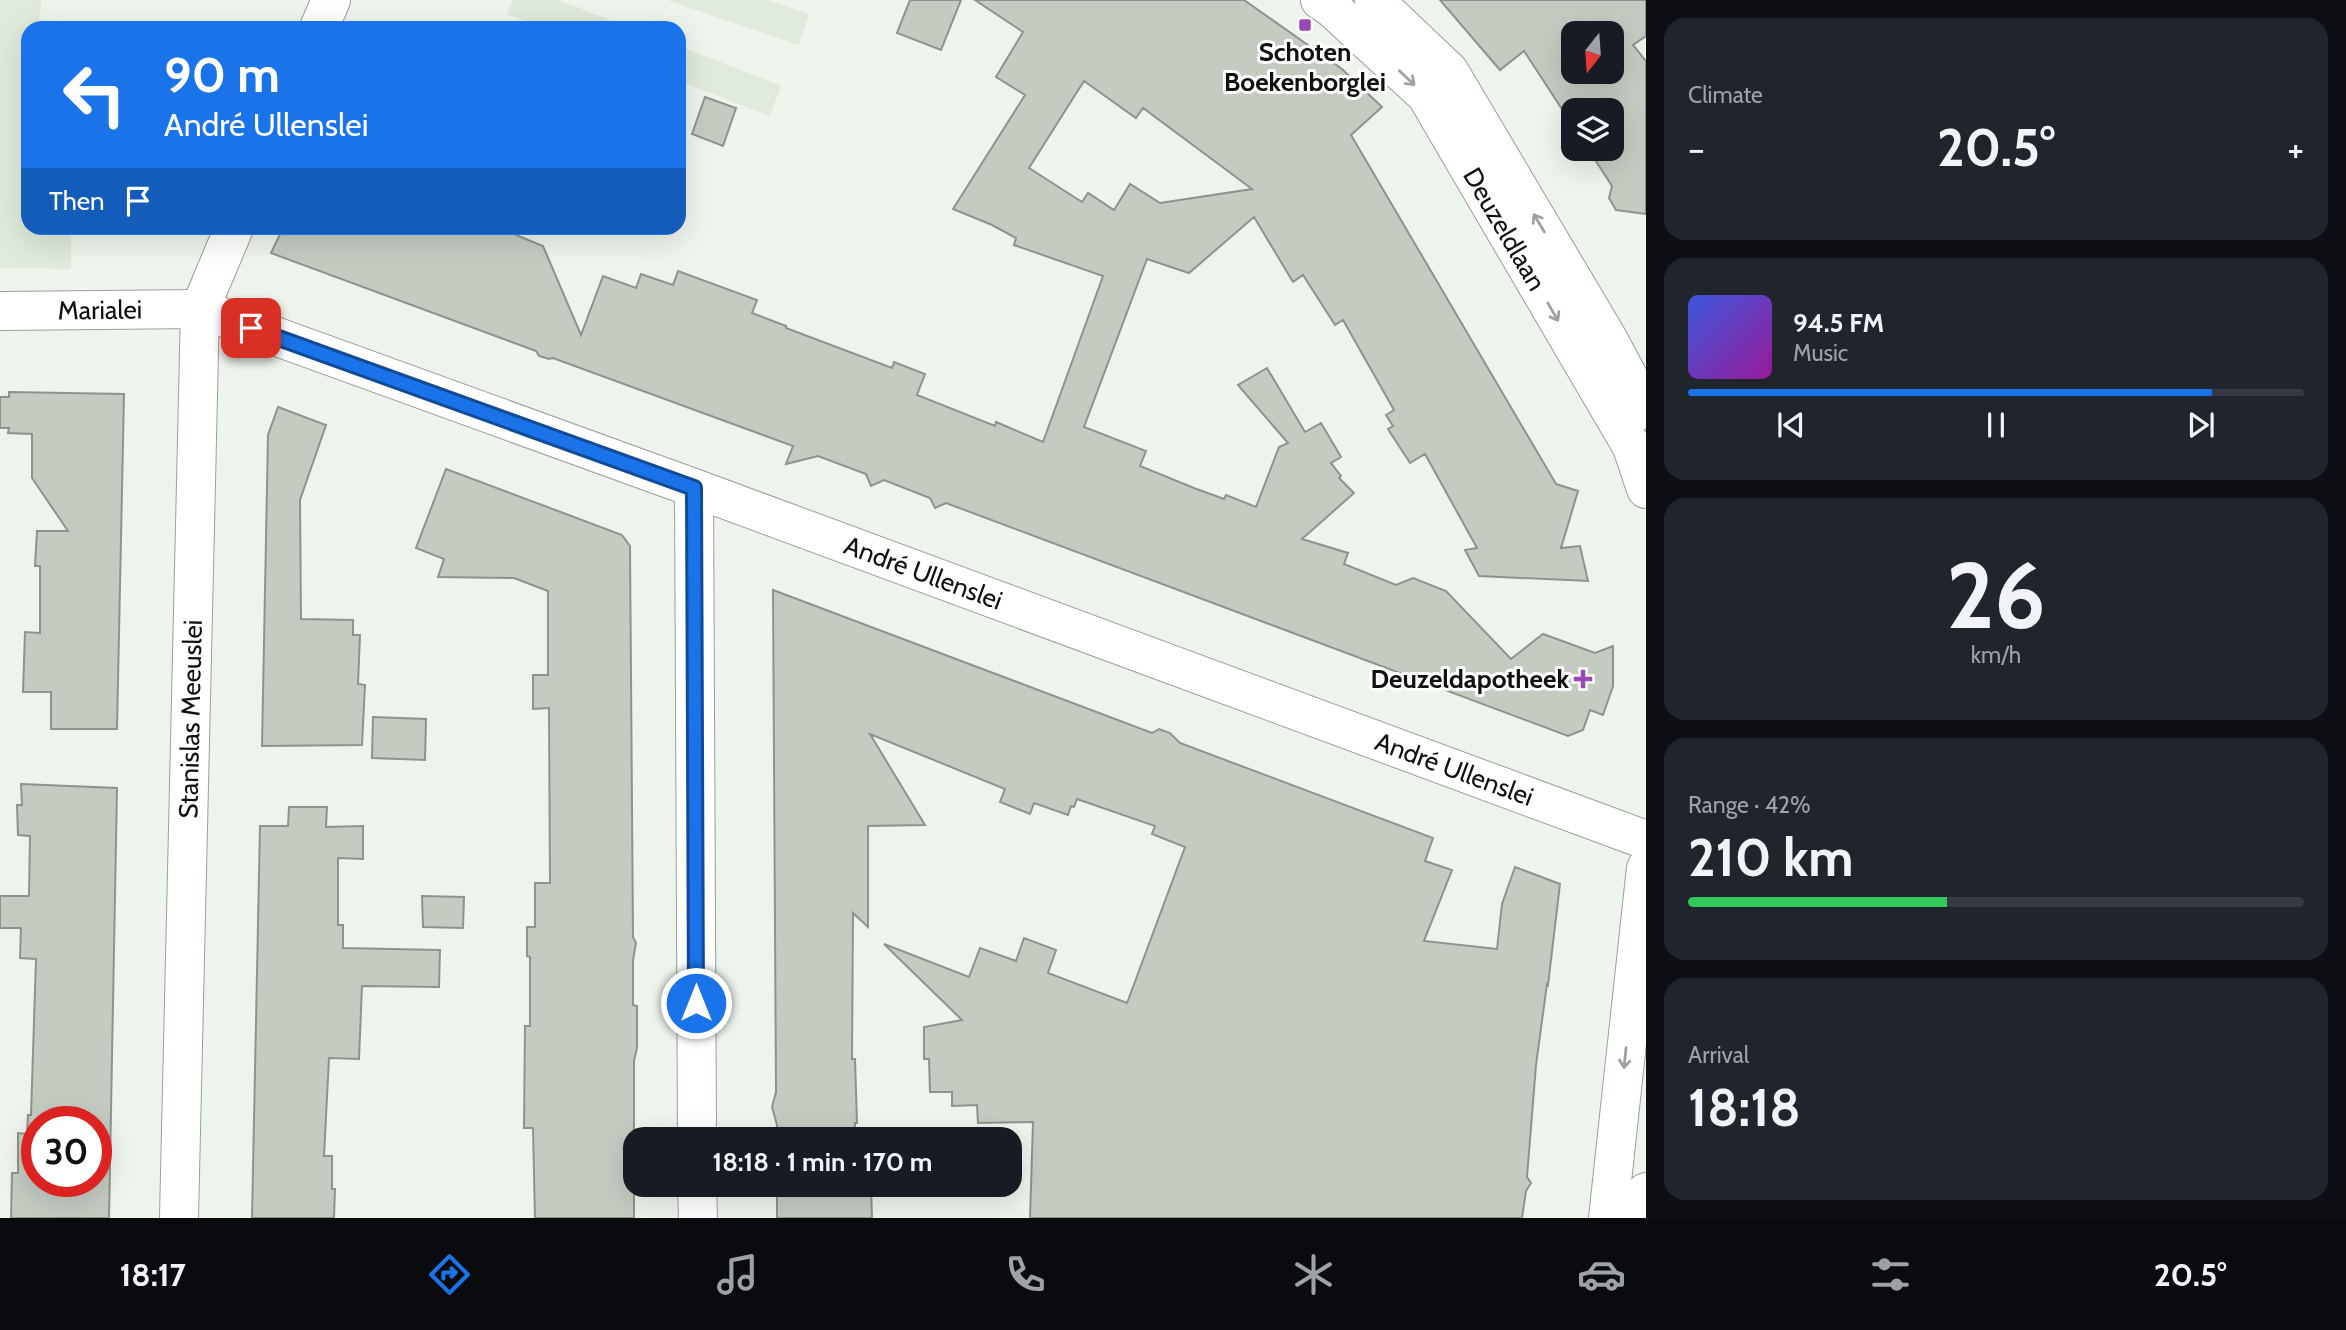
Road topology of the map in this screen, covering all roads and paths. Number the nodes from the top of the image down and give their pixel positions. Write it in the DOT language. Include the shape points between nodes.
graph roads {
  1 [pos="331,0"];
  2 [pos="1320,0"];
  3 [pos="1374,0"];
  4 [pos="322,21"];
  5 [pos="231,235"];
  6 [pos="200,309"];
  7 [pos="0,311"];
  8 [pos="1646,410"];
  9 [pos="694,488"];
  10 [pos="1646,489"];
  11 [pos="1646,841"];
  12 [pos="1646,868"];
  13 [pos="1639,1008"];
  14 [pos="697,1127"];
  15 [pos="1646,1192"];
  16 [pos="697,1197"];
  17 [pos="179,1218"];
  18 [pos="698,1218"];
  19 [pos="1608,1218"];
  20 [pos="1643,1218"];
  1 -- 4 [label="street"];
  2 -- 10 [label="street, Deuzeldlaan, one-way" via="1426,95 1632,447"];
  8 -- 3 [label="street, Deuzeldlaan, one-way" via="1449,71"];
  5 -- 6 [label="street, Stanislas Meeuslei"];
  6 -- 7 [label="street, Marialei"];
  6 -- 9 [label="street, André Ullenslei"];
  6 -- 17 [label="street, Stanislas Meeuslei"];
  9 -- 11 [label="street, André Ullenslei"];
  9 -- 14 [label="street"];
  12 -- 13 [label="street"];
  13 -- 19 [label="street, one-way"];
  15 -- 20 [label="street"];
  16 -- 18 [label="street"];
}
